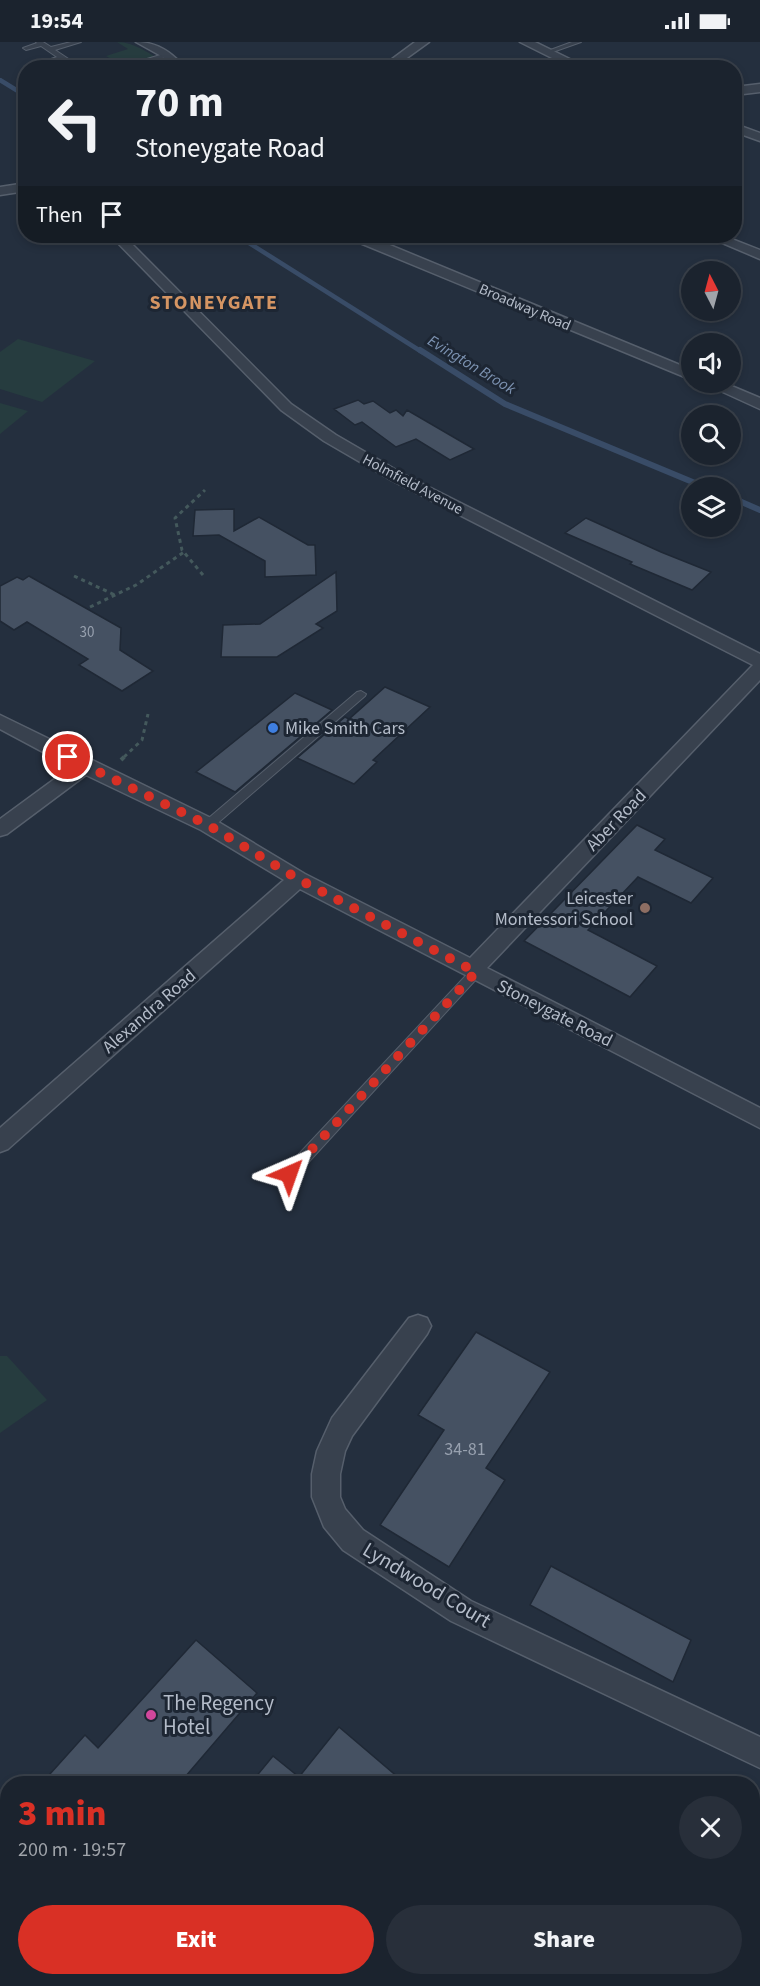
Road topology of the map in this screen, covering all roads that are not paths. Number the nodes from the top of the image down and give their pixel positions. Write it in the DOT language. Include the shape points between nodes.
graph roads {
  1 [pos="78,42"];
  2 [pos="142,42"];
  3 [pos="423,42"];
  4 [pos="526,42"];
  5 [pos="578,42"];
  6 [pos="40,43"];
  7 [pos="27,48"];
  8 [pos="50,49"];
  9 [pos="548,51"];
  10 [pos="167,55"];
  11 [pos="62,57"];
  12 [pos="53,60"];
  13 [pos="67,60"];
  14 [pos="151,60"];
  15 [pos="172,60"];
  16 [pos="397,60"];
  17 [pos="567,60"];
  18 [pos="760,88"];
  19 [pos="742,90"];
  20 [pos="742,131"];
  21 [pos="760,137"];
  22 [pos="18,188"];
  23 [pos="0,191"];
  24 [pos="124,243"];
  25 [pos="372,243"];
  26 [pos="730,243"];
  27 [pos="760,255"];
  28 [pos="681,371"];
  29 [pos="734,393"];
  30 [pos="760,404"];
  31 [pos="760,661"];
  32 [pos="760,669"];
  33 [pos="361,694"];
  34 [pos="0,721"];
  35 [pos="85,766"];
  36 [pos="208,825"];
  37 [pos="0,829"];
  38 [pos="298,879"];
  39 [pos="474,971"];
  40 [pos="760,1119"];
  41 [pos="0,1142"];
  42 [pos="289,1174"];
  43 [pos="418,1326"];
  44 [pos="760,1753"];
  1 -- 8 [label="lane"];
  2 -- 10 [label="street"];
  3 -- 16 [label="street"];
  4 -- 9 [label="street"];
  5 -- 9 [label="lane"];
  6 -- 7 [label="lane"];
  6 -- 8 [label="lane"];
  8 -- 11 [label="lane"];
  9 -- 17 [label="street"];
  10 -- 14 [label="lane"];
  10 -- 15 [label="street"];
  11 -- 12 [label="lane"];
  11 -- 13 [label="lane"];
  18 -- 19 [label="street"];
  20 -- 21 [label="street"];
  22 -- 23 [label="street"];
  24 -- 31 [label="street, Holmfield Avenue" via="286,407 330,438 397,477"];
  25 -- 28 [label="street, Broadway Road"];
  26 -- 27 [label="street"];
  29 -- 30 [label="street"];
  32 -- 39 [label="street, Aber Road"];
  33 -- 36 [label="lane"];
  34 -- 35 [label="street, Stoneygate Road"];
  35 -- 36 [label="street, Stoneygate Road"];
  35 -- 37 [label="street"];
  36 -- 38 [label="street, Stoneygate Road"];
  38 -- 39 [label="street, Stoneygate Road"];
  38 -- 41 [label="street, Alexandra Road"];
  39 -- 40 [label="street, Stoneygate Road"];
  39 -- 42 [label="lane"];
  43 -- 44 [label="street, Lyndwood Court" via="342,1427 331,1451 326,1497 334,1518 353,1540 461,1611"];
}
